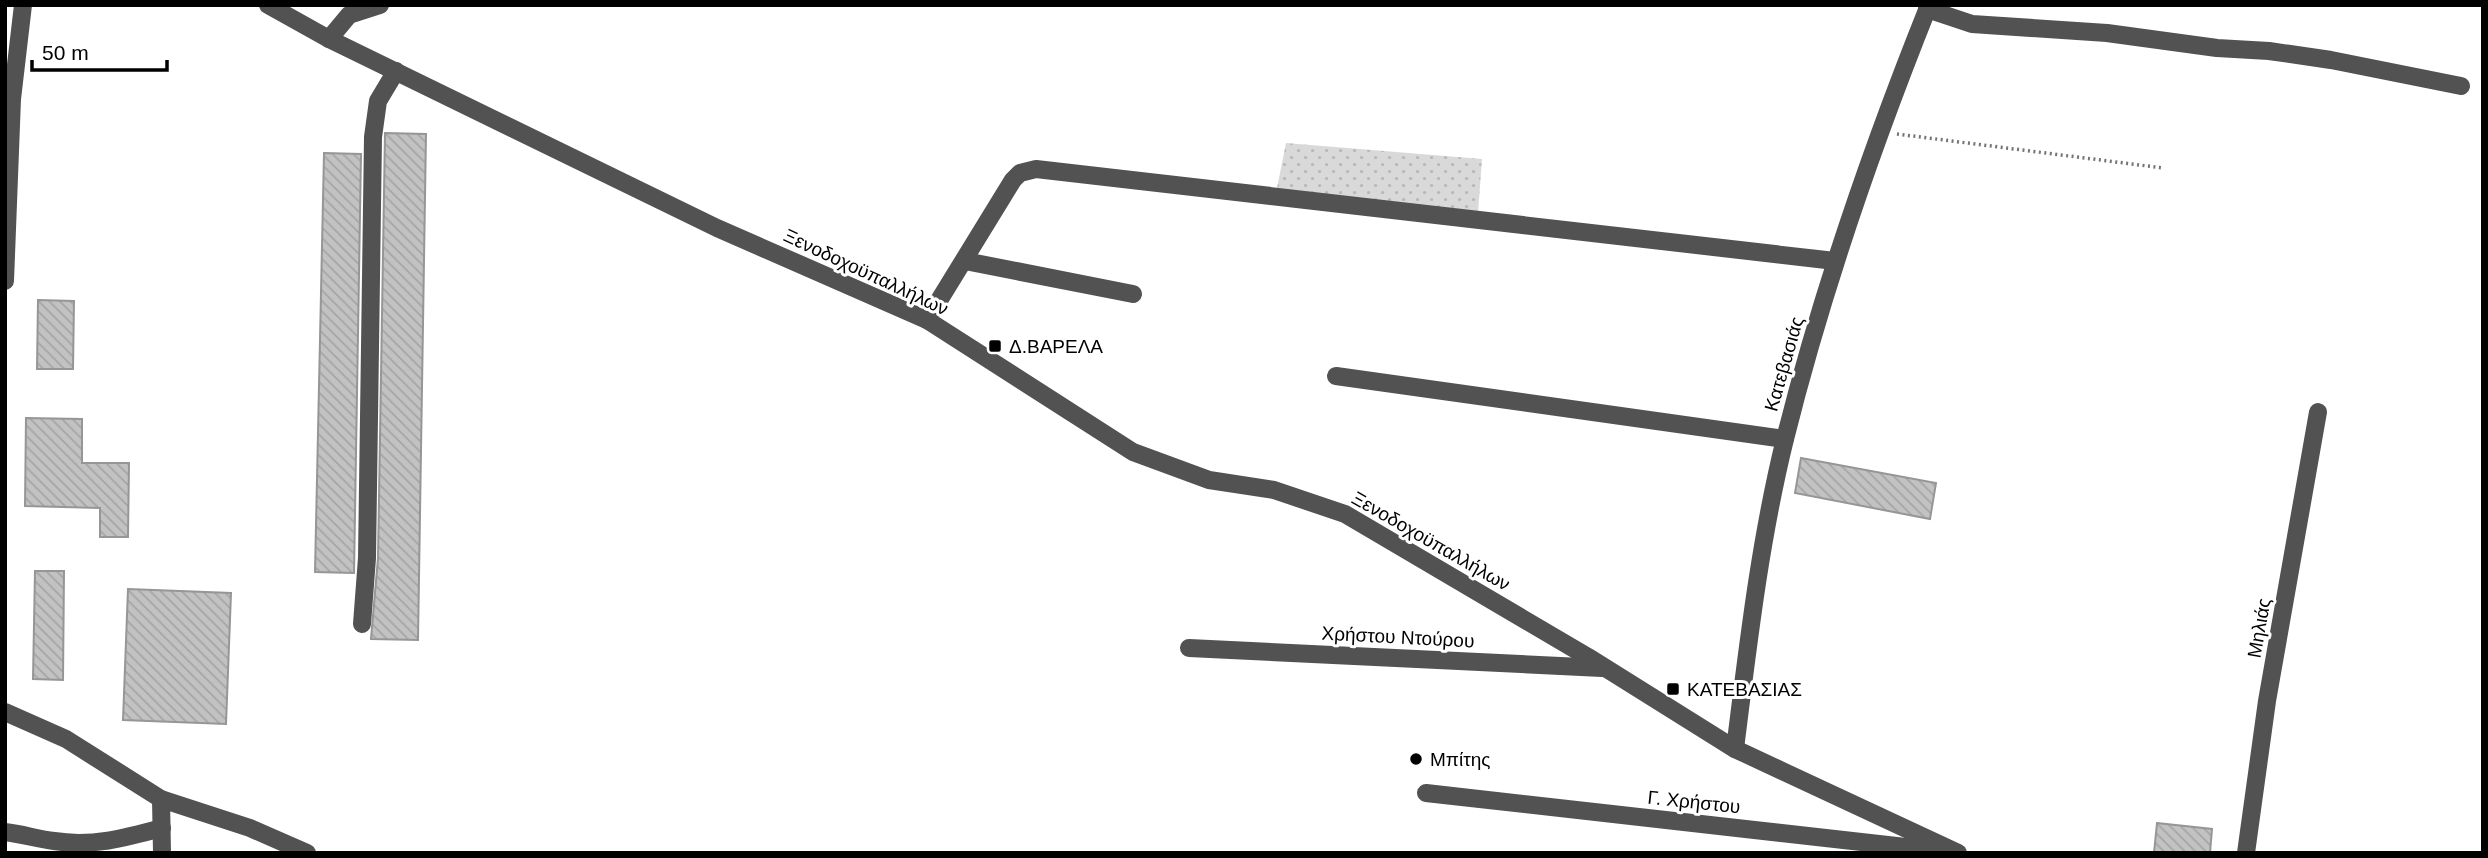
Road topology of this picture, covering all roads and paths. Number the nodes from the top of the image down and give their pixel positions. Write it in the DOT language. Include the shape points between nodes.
graph roads {
  1 [pos="23,5"];
  2 [pos="268,5"];
  3 [pos="380,5"];
  4 [pos="1928,7"];
  5 [pos="349,10"];
  6 [pos="328,38"];
  7 [pos="396,71"];
  8 [pos="2461,86"];
  9 [pos="1881,133"];
  10 [pos="2163,168"];
  11 [pos="965,261"];
  12 [pos="1835,261"];
  13 [pos="5,281"];
  14 [pos="1133,294"];
  15 [pos="928,320"];
  16 [pos="1336,376"];
  17 [pos="2318,412"];
  18 [pos="1785,439"];
  19 [pos="362,624"];
  20 [pos="1189,648"];
  21 [pos="1606,668"];
  22 [pos="5,712"];
  23 [pos="1735,748"];
  24 [pos="1426,793"];
  25 [pos="161,799"];
  26 [pos="162,828"];
  27 [pos="5,832"];
  28 [pos="286,849"];
  29 [pos="162,853"];
  30 [pos="307,853"];
  31 [pos="1958,853"];
  32 [pos="2246,853"];
  1 -- 13 [label="street" via="12,99"];
  2 -- 6 [label="street, Ξενοδοχοϋπαλλήλων"];
  3 -- 5 [label="street"];
  4 -- 8 [label="street" via="1972,24 2269,51"];
  4 -- 9 [label="street, Κατεβασιάς"];
  5 -- 6 [label="street"];
  6 -- 7 [label="street, Ξενοδοχοϋπαλλήλων"];
  7 -- 15 [label="street, Ξενοδοχοϋπαλλήλων" via="717,228"];
  7 -- 19 [label="street" via="379,101 373,137 367,558"];
  9 -- 10 [label="path"];
  9 -- 12 [label="street, Κατεβασιάς"];
  11 -- 12 [label="street" via="1013,180 1036,169"];
  11 -- 14 [label="street"];
  11 -- 15 [label="street"];
  12 -- 18 [label="street, Κατεβασιάς"];
  15 -- 21 [label="street, Ξενοδοχοϋπαλλήλων" via="1133,452 1209,480 1274,490 1345,514"];
  16 -- 18 [label="street"];
  17 -- 32 [label="street, Μηλιάς" via="2267,701"];
  18 -- 23 [label="street, Κατεβασιάς" via="1769,515"];
  20 -- 21 [label="street, Χρήστου Ντούρου"];
  21 -- 23 [label="street, Ξενοδοχοϋπαλλήλων"];
  22 -- 25 [label="street" via="66,739"];
  23 -- 31 [label="street, Ξενοδοχοϋπαλλήλων"];
  24 -- 31 [label="street, Γ. Χρήστου"];
  25 -- 26 [label="street"];
  25 -- 28 [label="street" via="250,828"];
  26 -- 27 [label="street" via="84,844"];
  26 -- 29 [label="street"];
  28 -- 30 [label="street"];
}
